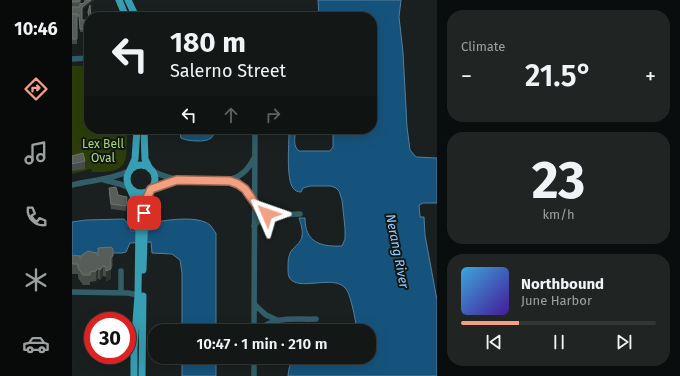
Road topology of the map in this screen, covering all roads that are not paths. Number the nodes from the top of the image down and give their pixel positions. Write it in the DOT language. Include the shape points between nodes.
graph roads {
  1 [pos="125,1"];
  2 [pos="126,12"];
  3 [pos="133,12"];
  4 [pos="84,58"];
  5 [pos="72,59"];
  6 [pos="138,134"];
  7 [pos="144,134"];
  8 [pos="255,134"];
  9 [pos="254,157"];
  10 [pos="151,170"];
  11 [pos="129,171"];
  12 [pos="102,180"];
  13 [pos="177,180"];
  14 [pos="220,180"];
  15 [pos="72,185"];
  16 [pos="130,188"];
  17 [pos="151,189"];
  18 [pos="254,204"];
  19 [pos="270,214"];
  20 [pos="300,214"];
  21 [pos="254,226"];
  22 [pos="142,230"];
  23 [pos="121,271"];
  24 [pos="72,292"];
  25 [pos="121,292"];
  26 [pos="140,296"];
  27 [pos="254,304"];
  28 [pos="316,319"];
  29 [pos="280,320"];
  30 [pos="254,324"];
  31 [pos="268,324"];
  32 [pos="136,332"];
  33 [pos="134,364"];
  34 [pos="254,364"];
  35 [pos="134,376"];
  36 [pos="142,376"];
  37 [pos="254,376"];
  1 -- 2 [label="main road"];
  1 -- 3 [label="main road"];
  4 -- 5 [label="street"];
  6 -- 11 [label="main road" via="135,159"];
  7 -- 10 [label="main road" via="145,159"];
  8 -- 9 [label="street"];
  9 -- 14 [label="street" via="250,167 242,174"];
  9 -- 18 [label="street"];
  10 -- 11 [label="main road" via="138,166"];
  10 -- 13 [label="street"];
  10 -- 17 [label="main road" via="155,181"];
  11 -- 12 [label="street"];
  11 -- 16 [label="main road" via="126,180"];
  12 -- 15 [label="street"];
  12 -- 16 [label="street"];
  13 -- 14 [label="street"];
  13 -- 17 [label="street"];
  14 -- 18 [label="street" via="240,186 248,193"];
  16 -- 17 [label="main road" via="139,192"];
  16 -- 22 [label="main road" via="137,204"];
  17 -- 22 [label="main road" via="145,203"];
  18 -- 19 [label="street" via="261,211"];
  18 -- 21 [label="street"];
  19 -- 20 [label="street"];
  19 -- 21 [label="street" via="262,217"];
  21 -- 27 [label="street"];
  22 -- 26 [label="main road"];
  23 -- 25 [label="street"];
  24 -- 25 [label="street"];
  25 -- 26 [label="street"];
  26 -- 32 [label="main road"];
  26 -- 36 [label="main road"];
  27 -- 29 [label="street" via="268,316"];
  27 -- 30 [label="street"];
  28 -- 29 [label="street"];
  29 -- 31 [label="street"];
  33 -- 35 [label="main road"];
  34 -- 37 [label="street"];
}
